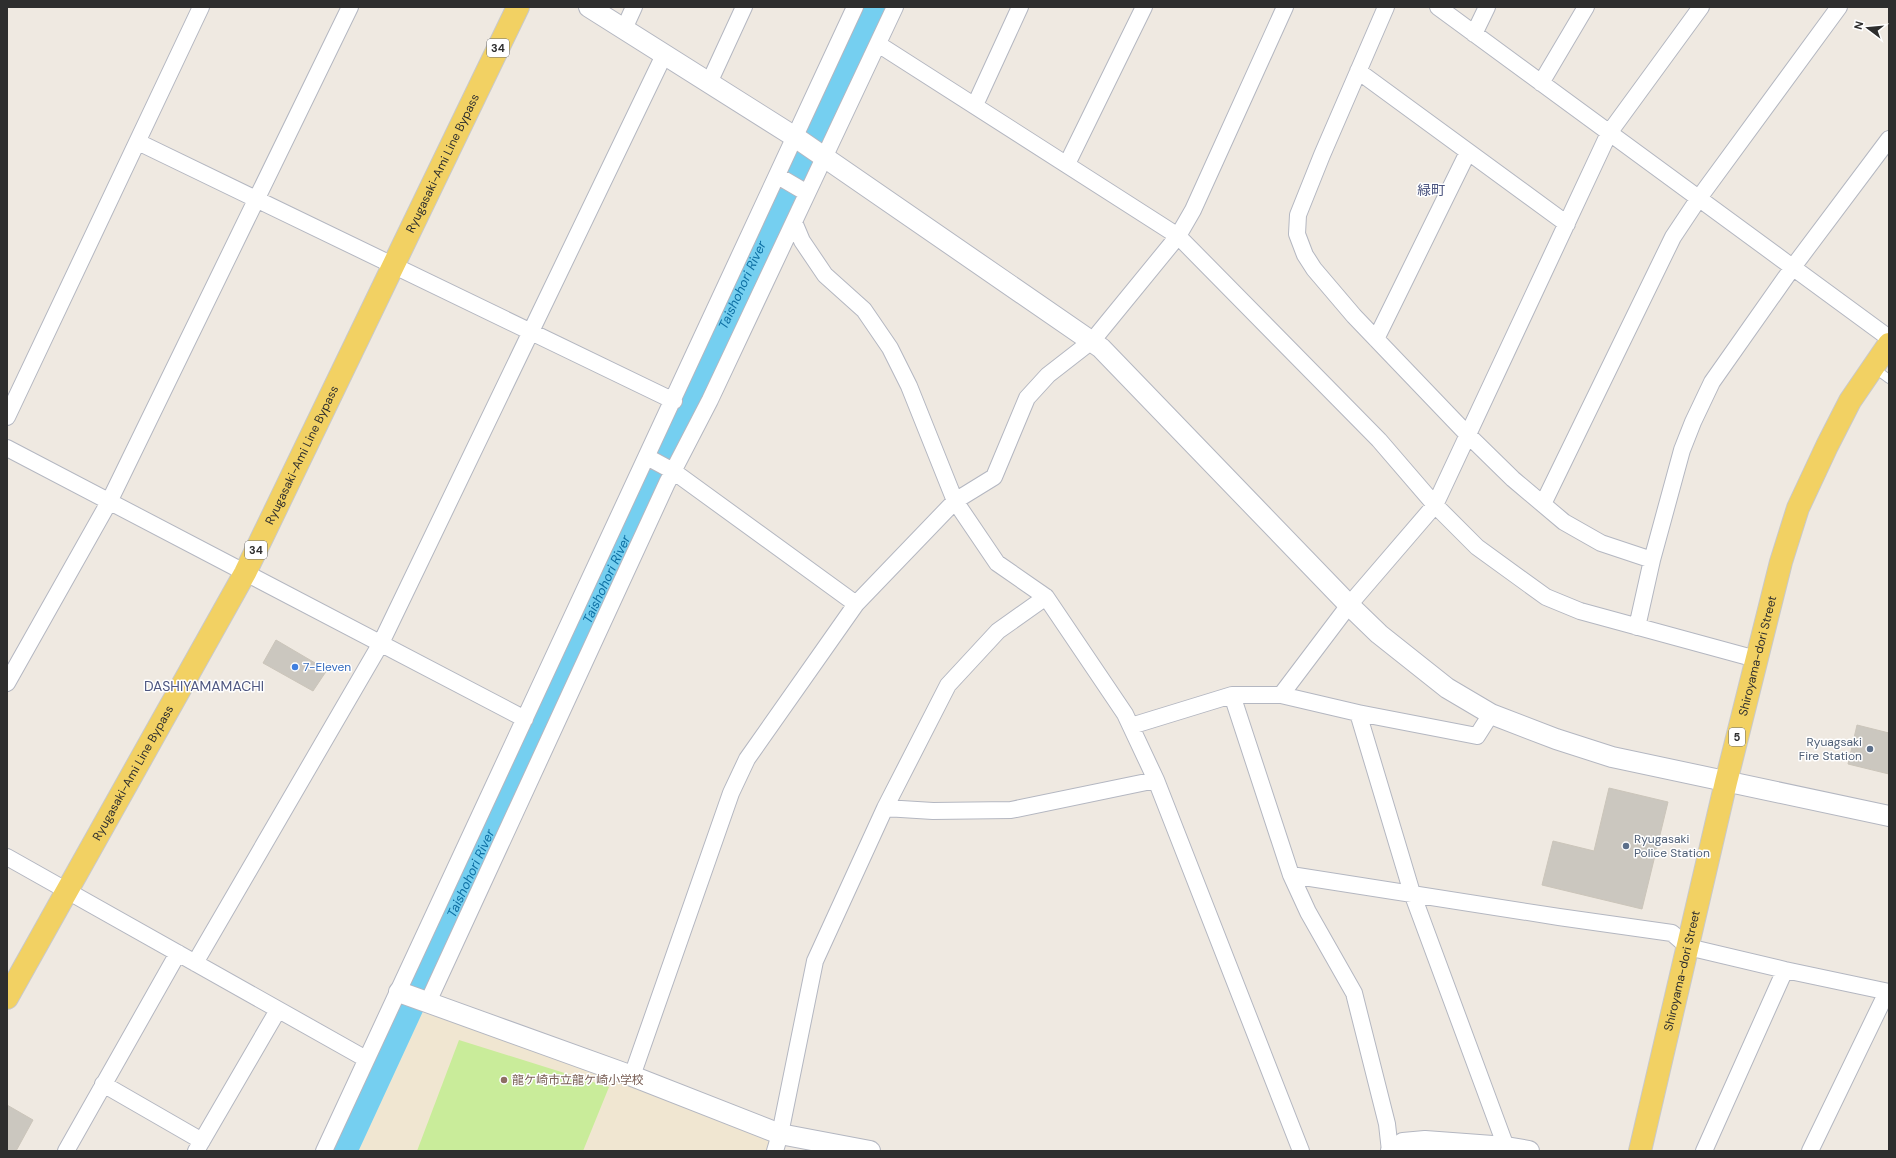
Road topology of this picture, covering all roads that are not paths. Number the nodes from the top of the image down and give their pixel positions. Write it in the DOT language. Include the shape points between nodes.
graph roads {
  1 [pos="201,7"];
  2 [pos="350,7"];
  3 [pos="518,7"];
  4 [pos="589,7"];
  5 [pos="634,7"];
  6 [pos="744,7"];
  7 [pos="855,7"];
  8 [pos="895,7"];
  9 [pos="1020,7"];
  10 [pos="1144,7"];
  11 [pos="1285,7"];
  12 [pos="1386,7"];
  13 [pos="1438,7"];
  14 [pos="1487,7"];
  15 [pos="1586,7"];
  16 [pos="1701,7"];
  17 [pos="1839,7"];
  18 [pos="624,29"];
  19 [pos="1474,34"];
  20 [pos="878,44"];
  21 [pos="664,55"];
  22 [pos="1358,71"];
  23 [pos="709,83"];
  24 [pos="1541,83"];
  25 [pos="975,105"];
  26 [pos="1609,133"];
  27 [pos="795,137"];
  28 [pos="1889,139"];
  29 [pos="138,142"];
  30 [pos="1468,152"];
  31 [pos="825,158"];
  32 [pos="1067,164"];
  33 [pos="778,176"];
  34 [pos="805,192"];
  35 [pos="1699,198"];
  36 [pos="257,200"];
  37 [pos="794,222"];
  38 [pos="1567,224"];
  39 [pos="1178,236"];
  40 [pos="393,267"];
  41 [pos="1793,267"];
  42 [pos="530,332"];
  43 [pos="1889,338"];
  44 [pos="1376,339"];
  45 [pos="1091,342"];
  46 [pos="1889,344"];
  47 [pos="1881,373"];
  48 [pos="674,401"];
  49 [pos="7,417"];
  50 [pos="1468,435"];
  51 [pos="7,448"];
  52 [pos="650,459"];
  53 [pos="671,470"];
  54 [pos="955,501"];
  55 [pos="109,502"];
  56 [pos="1543,504"];
  57 [pos="1435,505"];
  58 [pos="1652,560"];
  59 [pos="245,573"];
  60 [pos="1046,597"];
  61 [pos="856,604"];
  62 [pos="1349,605"];
  63 [pos="1636,627"];
  64 [pos="381,642"];
  65 [pos="1756,659"];
  66 [pos="7,683"];
  67 [pos="1281,695"];
  68 [pos="1232,696"];
  69 [pos="1358,713"];
  70 [pos="1491,714"];
  71 [pos="525,719"];
  72 [pos="1131,726"];
  73 [pos="1156,780"];
  74 [pos="1726,782"];
  75 [pos="885,808"];
  76 [pos="1889,816"];
  77 [pos="7,857"];
  78 [pos="1291,875"];
  79 [pos="68,891"];
  80 [pos="1412,893"];
  81 [pos="1688,947"];
  82 [pos="178,953"];
  83 [pos="195,963"];
  84 [pos="1785,970"];
  85 [pos="399,992"];
  86 [pos="1888,992"];
  87 [pos="7,998"];
  88 [pos="428,1002"];
  89 [pos="278,1010"];
  90 [pos="366,1059"];
  91 [pos="632,1076"];
  92 [pos="103,1084"];
  93 [pos="777,1142"];
  94 [pos="199,1146"];
  95 [pos="1506,1147"];
  96 [pos="66,1151"];
  97 [pos="324,1151"];
  98 [pos="870,1151"];
  99 [pos="1301,1151"];
  100 [pos="1391,1151"];
  101 [pos="1529,1151"];
  102 [pos="1640,1151"];
  103 [pos="1704,1151"];
  104 [pos="1810,1151"];
  1 -- 29 [label="street"];
  2 -- 36 [label="street"];
  3 -- 40 [label="main road, Ryugasaki-Ami Line Bypass / 34"];
  4 -- 18 [label="street"];
  5 -- 18 [label="street"];
  6 -- 23 [label="street"];
  7 -- 27 [label="street"];
  8 -- 20 [label="street"];
  9 -- 25 [label="street"];
  10 -- 32 [label="street"];
  11 -- 39 [label="street" via="1193,210"];
  12 -- 22 [label="street"];
  13 -- 19 [label="street"];
  14 -- 19 [label="street"];
  15 -- 24 [label="street"];
  16 -- 26 [label="street"];
  17 -- 35 [label="street"];
  18 -- 21 [label="street"];
  19 -- 24 [label="street"];
  20 -- 25 [label="street"];
  20 -- 31 [label="street"];
  21 -- 23 [label="street"];
  21 -- 42 [label="street"];
  22 -- 30 [label="street"];
  22 -- 44 [label="street" via="1298,215 1297,234 1314,269"];
  23 -- 27 [label="street"];
  24 -- 26 [label="street"];
  25 -- 32 [label="street"];
  26 -- 35 [label="street"];
  26 -- 38 [label="street"];
  27 -- 31 [label="street"];
  27 -- 33 [label="street"];
  28 -- 41 [label="street"];
  29 -- 36 [label="street"];
  29 -- 49 [label="street"];
  30 -- 38 [label="street"];
  30 -- 44 [label="street"];
  31 -- 34 [label="street"];
  31 -- 45 [label="street"];
  32 -- 39 [label="street"];
  33 -- 34 [label="street"];
  33 -- 48 [label="street"];
  34 -- 37 [label="street"];
  35 -- 41 [label="street"];
  35 -- 56 [label="street" via="1673,237"];
  36 -- 40 [label="street"];
  36 -- 55 [label="street"];
  37 -- 53 [label="street" via="710,400"];
  37 -- 54 [label="street" via="802,241 825,275 864,310 890,348 909,386"];
  38 -- 50 [label="street"];
  39 -- 45 [label="street"];
  39 -- 57 [label="street" via="1379,440"];
  40 -- 42 [label="street"];
  40 -- 59 [label="main road, Ryugasaki-Ami Line Bypass / 34"];
  41 -- 43 [label="street"];
  41 -- 58 [label="street" via="1712,382 1692,422"];
  42 -- 48 [label="street"];
  42 -- 64 [label="street"];
  44 -- 50 [label="street"];
  45 -- 54 [label="street" via="1048,375 1027,398 994,477"];
  45 -- 62 [label="street" via="1106,354"];
  46 -- 47 [label="main road, Shiroyama-dori Street / 5"];
  47 -- 65 [label="main road, Shiroyama-dori Street / 5" via="1850,401 1798,508 1780,562"];
  48 -- 52 [label="street"];
  50 -- 56 [label="street"];
  50 -- 57 [label="street"];
  51 -- 55 [label="street"];
  52 -- 53 [label="street"];
  52 -- 71 [label="street"];
  53 -- 61 [label="street"];
  53 -- 88 [label="street"];
  54 -- 60 [label="street" via="997,563"];
  54 -- 61 [label="street"];
  55 -- 59 [label="street"];
  55 -- 66 [label="street"];
  56 -- 58 [label="street" via="1564,522 1601,543"];
  57 -- 62 [label="street"];
  57 -- 63 [label="street" via="1477,547 1546,597 1580,611"];
  58 -- 63 [label="street"];
  59 -- 64 [label="street"];
  59 -- 79 [label="main road, Ryugasaki-Ami Line Bypass / 34"];
  60 -- 72 [label="street"];
  60 -- 75 [label="street" via="998,631 948,685"];
  61 -- 91 [label="street" via="747,759 732,793"];
  62 -- 67 [label="street"];
  62 -- 70 [label="street" via="1379,634 1447,688"];
  63 -- 65 [label="street"];
  64 -- 71 [label="street"];
  64 -- 83 [label="street"];
  65 -- 74 [label="main road, Shiroyama-dori Street / 5"];
  67 -- 68 [label="street"];
  67 -- 69 [label="street"];
  68 -- 72 [label="street"];
  68 -- 78 [label="street"];
  69 -- 70 [label="street" via="1478,736"];
  69 -- 80 [label="street"];
  70 -- 74 [label="street" via="1612,757"];
  71 -- 85 [label="street"];
  72 -- 73 [label="street"];
  73 -- 75 [label="street" via="1011,810 933,812"];
  73 -- 99 [label="street"];
  74 -- 76 [label="street"];
  74 -- 81 [label="main road, Shiroyama-dori Street / 5"];
  75 -- 93 [label="street" via="815,961"];
  77 -- 79 [label="street"];
  78 -- 80 [label="street"];
  78 -- 100 [label="street" via="1308,912 1354,993 1388,1124"];
  79 -- 82 [label="street"];
  79 -- 87 [label="main road, Ryugasaki-Ami Line Bypass / 34"];
  80 -- 81 [label="street" via="1672,933"];
  80 -- 95 [label="street"];
  81 -- 84 [label="street"];
  81 -- 102 [label="main road, Shiroyama-dori Street / 5"];
  82 -- 83 [label="street"];
  82 -- 92 [label="street"];
  83 -- 89 [label="street"];
  84 -- 86 [label="street"];
  84 -- 103 [label="street"];
  85 -- 88 [label="street"];
  85 -- 90 [label="street"];
  86 -- 104 [label="street"];
  88 -- 91 [label="street"];
  89 -- 90 [label="street"];
  89 -- 94 [label="street"];
  90 -- 97 [label="street"];
  91 -- 93 [label="street"];
  92 -- 94 [label="street"];
  92 -- 96 [label="street"];
  93 -- 98 [label="street"];
  95 -- 100 [label="street" via="1425,1141 1404,1143"];
  95 -- 101 [label="street"];
}
